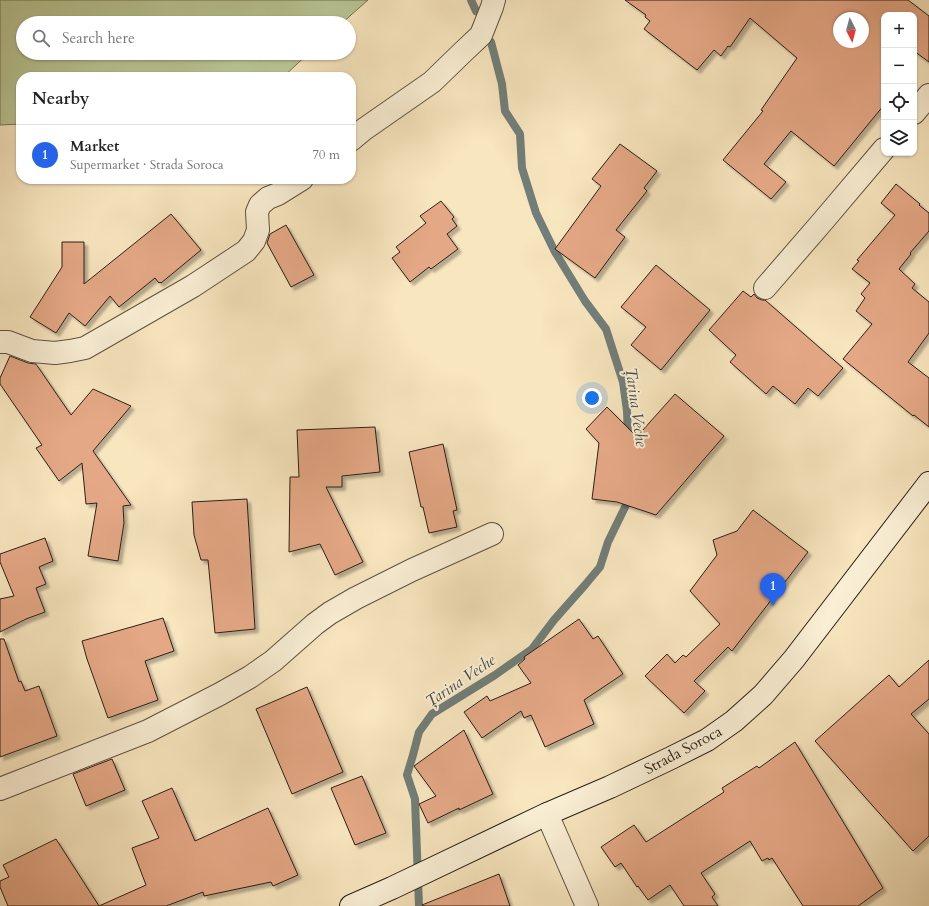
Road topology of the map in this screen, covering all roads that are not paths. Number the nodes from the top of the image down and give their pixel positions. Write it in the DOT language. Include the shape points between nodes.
graph roads {
  1 [pos="494,0"];
  2 [pos="929,95"];
  3 [pos="917,109"];
  4 [pos="356,136"];
  5 [pos="881,153"];
  6 [pos="294,184"];
  7 [pos="765,288"];
  8 [pos="0,342"];
  9 [pos="929,483"];
  10 [pos="492,534"];
  11 [pos="0,789"];
  12 [pos="547,814"];
  13 [pos="350,906"];
  14 [pos="588,906"];
  1 -- 4 [label="street" via="481,35 432,82"];
  2 -- 3 [label="street"];
  5 -- 7 [label="street"];
  6 -- 8 [label="street" via="260,205 257,212 258,230 246,251 193,286 85,348 55,353 32,351 8,342"];
  9 -- 12 [label="street, Strada Soroca" via="763,695 734,721 707,740"];
  10 -- 11 [label="street" via="405,574 330,613 274,661 220,694 148,731"];
  12 -- 13 [label="street, Strada Soroca"];
  12 -- 14 [label="street"];
}
